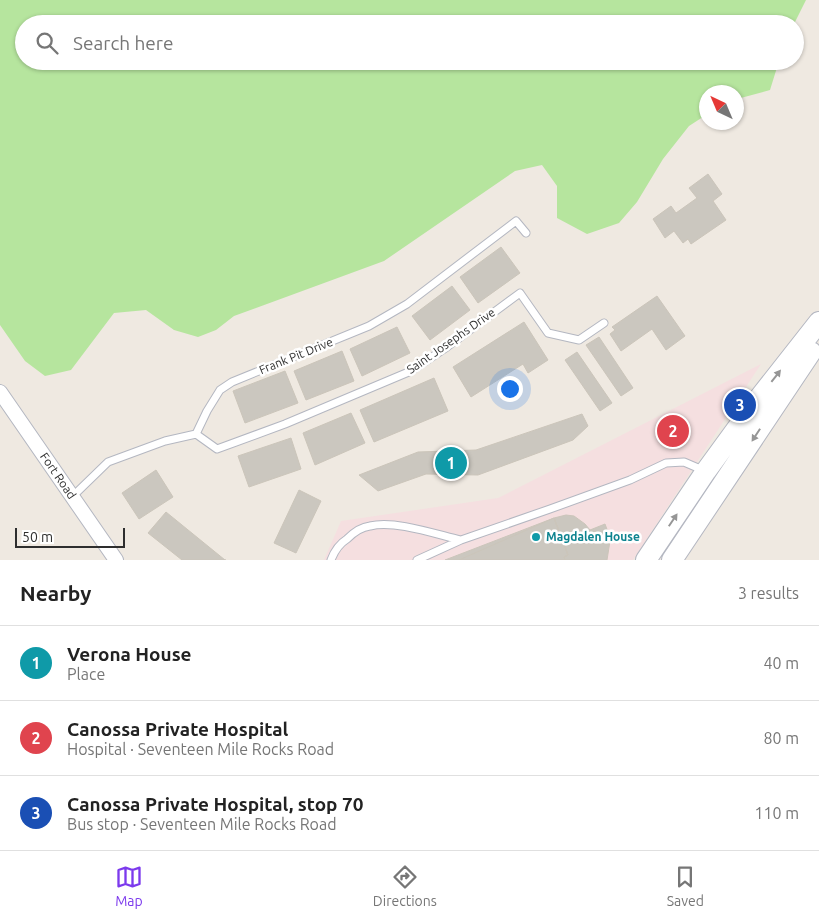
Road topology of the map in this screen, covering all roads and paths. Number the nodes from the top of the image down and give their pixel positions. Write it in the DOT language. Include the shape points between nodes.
graph roads {
  1 [pos="526,233"];
  2 [pos="819,322"];
  3 [pos="604,323"];
  4 [pos="819,334"];
  5 [pos="0,392"];
  6 [pos="196,434"];
  7 [pos="715,477"];
  8 [pos="73,496"];
  9 [pos="461,540"];
  10 [pos="116,560"];
  11 [pos="331,560"];
  12 [pos="417,560"];
  13 [pos="646,560"];
  14 [pos="672,560"];
  1 -- 6 [label="lane, Frank Pit Drive" via="516,221 407,304 370,326 232,382 220,390"];
  7 -- 2 [label="main road, one-way" via="760,397"];
  3 -- 6 [label="lane, Saint Josephs Drive" via="579,340 548,333 520,293 411,371 285,424 217,448"];
  4 -- 7 [label="main road, one-way" via="813,349"];
  5 -- 8 [label="street, Fort Road"];
  6 -- 8 [label="lane" via="165,441 108,462"];
  7 -- 9 [label="lane" via="684,462 666,462 630,480"];
  13 -- 7 [label="main road, one-way"];
  7 -- 14 [label="main road"];
  8 -- 10 [label="street, Fort Road"];
  9 -- 11 [label="lane" via="403,527 368,526 341,543"];
  9 -- 12 [label="lane"];
}
